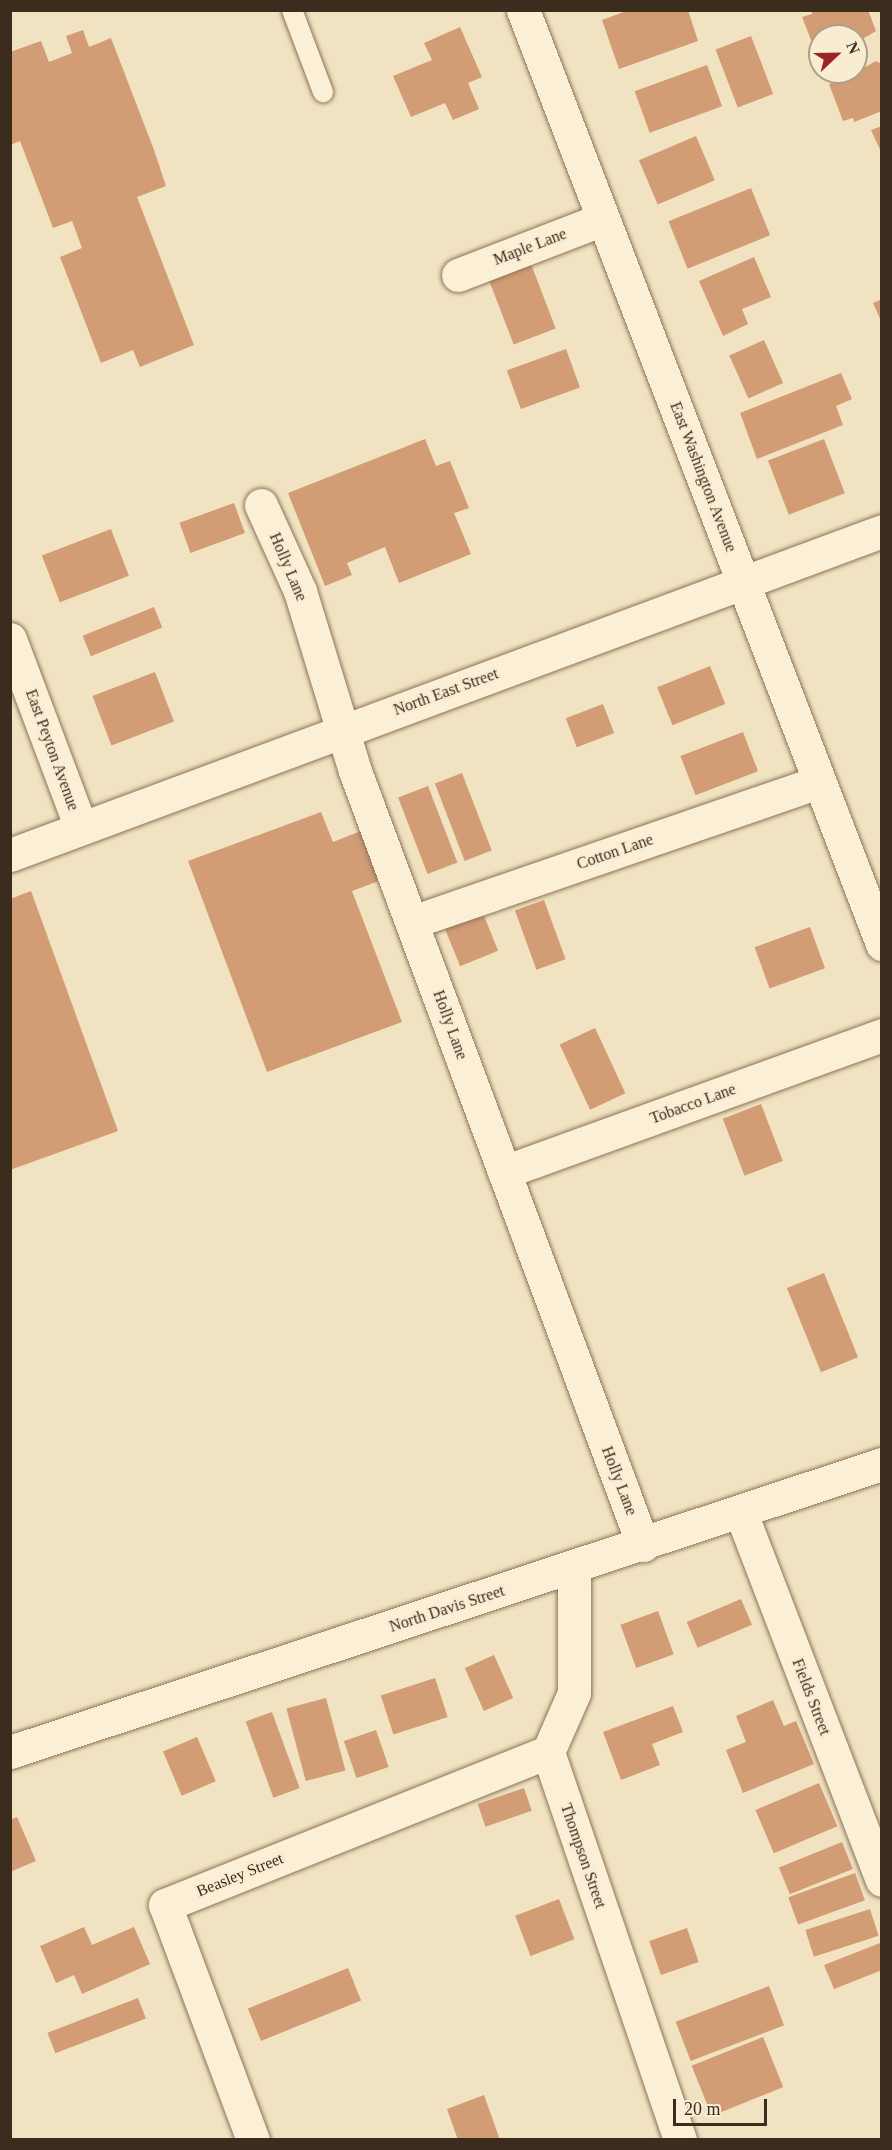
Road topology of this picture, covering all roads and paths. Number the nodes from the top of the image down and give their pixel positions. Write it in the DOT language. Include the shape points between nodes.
graph roads {
  1 [pos="292,10"];
  2 [pos="523,10"];
  3 [pos="323,92"];
  4 [pos="603,219"];
  5 [pos="458,275"];
  6 [pos="261,505"];
  7 [pos="882,531"];
  8 [pos="743,582"];
  9 [pos="10,639"];
  10 [pos="343,730"];
  11 [pos="819,782"];
  12 [pos="81,828"];
  13 [pos="10,855"];
  14 [pos="411,922"];
  15 [pos="879,929"];
  16 [pos="882,1035"];
  17 [pos="504,1173"];
  18 [pos="882,1464"];
  19 [pos="741,1513"];
  20 [pos="643,1545"];
  21 [pos="574,1568"];
  22 [pos="10,1752"];
  23 [pos="548,1752"];
  24 [pos="882,1880"];
  25 [pos="253,2139"];
  26 [pos="680,2139"];
  1 -- 3 [label="lane"];
  2 -- 4 [label="street, East Washington Avenue"];
  4 -- 5 [label="street, Maple Lane"];
  4 -- 8 [label="street, East Washington Avenue"];
  6 -- 10 [label="street, Holly Lane" via="300,591"];
  7 -- 8 [label="street, North East Street"];
  8 -- 10 [label="street, North East Street"];
  8 -- 11 [label="street, East Washington Avenue"];
  9 -- 12 [label="street, East Peyton Avenue"];
  10 -- 12 [label="street, North East Street"];
  10 -- 14 [label="street, Holly Lane"];
  11 -- 14 [label="street, Cotton Lane"];
  11 -- 15 [label="street, East Washington Avenue"];
  12 -- 13 [label="street, North East Street"];
  14 -- 17 [label="street, Holly Lane"];
  16 -- 17 [label="street, Tobacco Lane"];
  17 -- 20 [label="street, Holly Lane"];
  18 -- 19 [label="street, North Davis Street"];
  19 -- 20 [label="street, North Davis Street"];
  19 -- 24 [label="street, Fields Street"];
  20 -- 21 [label="street, North Davis Street"];
  21 -- 22 [label="street, North Davis Street"];
  21 -- 23 [label="street" via="574,1693"];
  23 -- 25 [label="street, Beasley Street" via="165,1905"];
  23 -- 26 [label="street, Thompson Street"];
}
